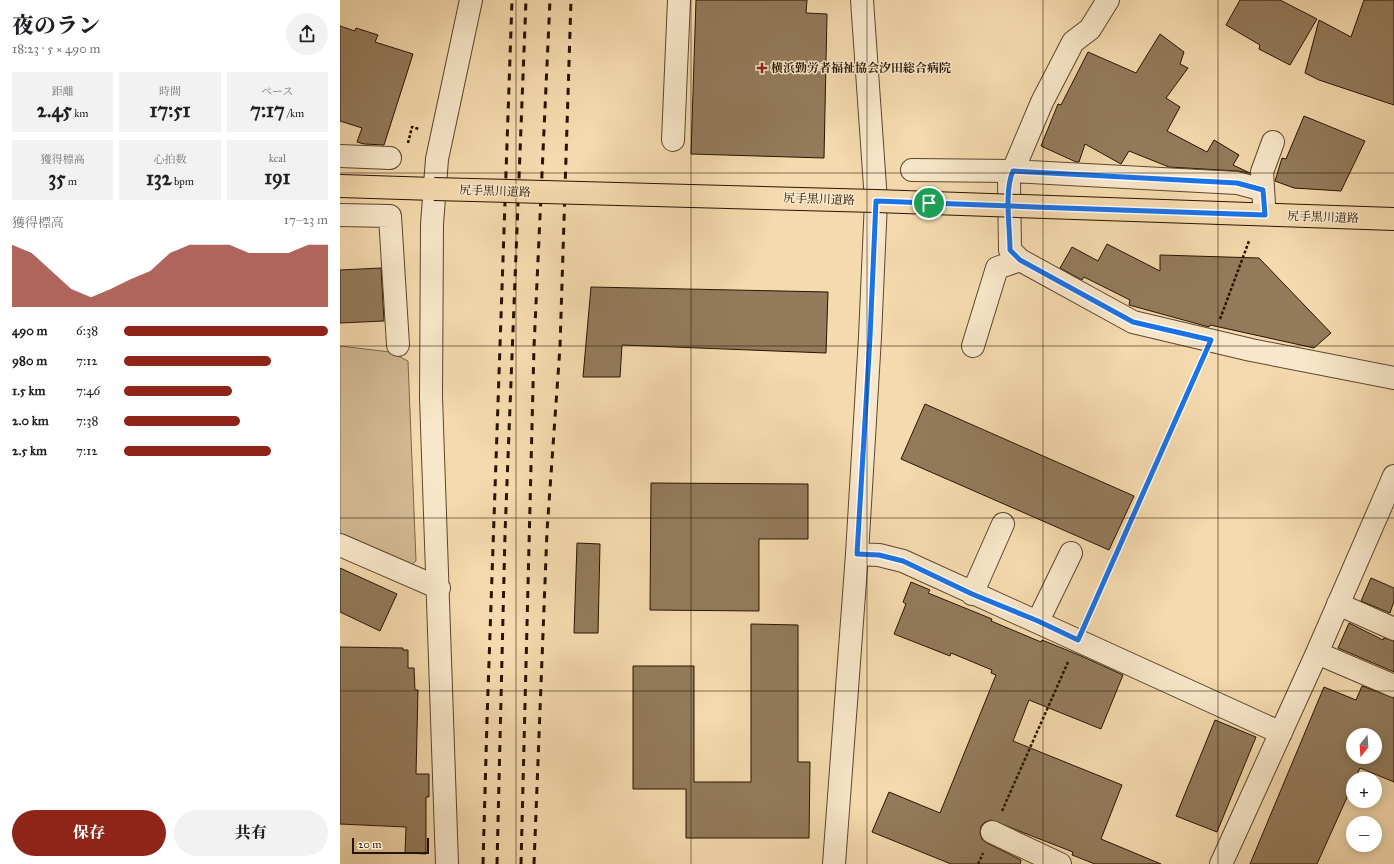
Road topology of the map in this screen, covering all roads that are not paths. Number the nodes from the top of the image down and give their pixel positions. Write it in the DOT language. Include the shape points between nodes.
graph roads {
  1 [pos="471,0"];
  2 [pos="679,0"];
  3 [pos="862,0"];
  4 [pos="1108,0"];
  5 [pos="674,140"];
  6 [pos="1273,142"];
  7 [pos="340,156"];
  8 [pos="390,158"];
  9 [pos="912,170"];
  10 [pos="1013,171"];
  11 [pos="340,186"];
  12 [pos="434,189"];
  13 [pos="1263,190"];
  14 [pos="876,201"];
  15 [pos="340,215"];
  16 [pos="1257,215"];
  17 [pos="1394,219"];
  18 [pos="1020,260"];
  19 [pos="398,345"];
  20 [pos="973,346"];
  21 [pos="1394,378"];
  22 [pos="1394,476"];
  23 [pos="1003,524"];
  24 [pos="340,545"];
  25 [pos="1071,553"];
  26 [pos="857,554"];
  27 [pos="438,588"];
  28 [pos="972,594"];
  29 [pos="1338,604"];
  30 [pos="1038,621"];
  31 [pos="1394,629"];
  32 [pos="1317,653"];
  33 [pos="1394,686"];
  34 [pos="1280,733"];
  35 [pos="992,832"];
  36 [pos="447,864"];
  37 [pos="834,864"];
  38 [pos="1060,864"];
  39 [pos="1221,864"];
  1 -- 12 [label="street" via="437,159"];
  2 -- 5 [label="street"];
  3 -- 14 [label="street"];
  4 -- 10 [label="street" via="1090,29 1073,42 1042,102"];
  6 -- 13 [label="street" via="1262,172"];
  7 -- 8 [label="street"];
  9 -- 10 [label="street"];
  10 -- 13 [label="street" via="1237,183"];
  10 -- 18 [label="street" via="1009,180 1010,250"];
  11 -- 12 [label="main road, 尻手黒川道路"];
  12 -- 14 [label="main road, 尻手黒川道路, bridge"];
  12 -- 27 [label="street" via="431,397"];
  13 -- 16 [label="street"];
  14 -- 16 [label="main road, 尻手黒川道路, bridge"];
  14 -- 26 [label="street"];
  15 -- 19 [label="street" via="390,216"];
  16 -- 17 [label="main road, 尻手黒川道路"];
  18 -- 20 [label="street" via="997,268"];
  18 -- 21 [label="street" via="1133,322"];
  22 -- 29 [label="street"];
  23 -- 28 [label="street"];
  24 -- 27 [label="street"];
  25 -- 30 [label="street"];
  26 -- 28 [label="street" via="879,555 903,561"];
  26 -- 37 [label="street"];
  27 -- 36 [label="street"];
  28 -- 30 [label="street"];
  29 -- 31 [label="street"];
  29 -- 32 [label="street"];
  30 -- 34 [label="street"];
  32 -- 33 [label="street"];
  32 -- 34 [label="street"];
  34 -- 39 [label="street"];
  35 -- 38 [label="street"];
}
